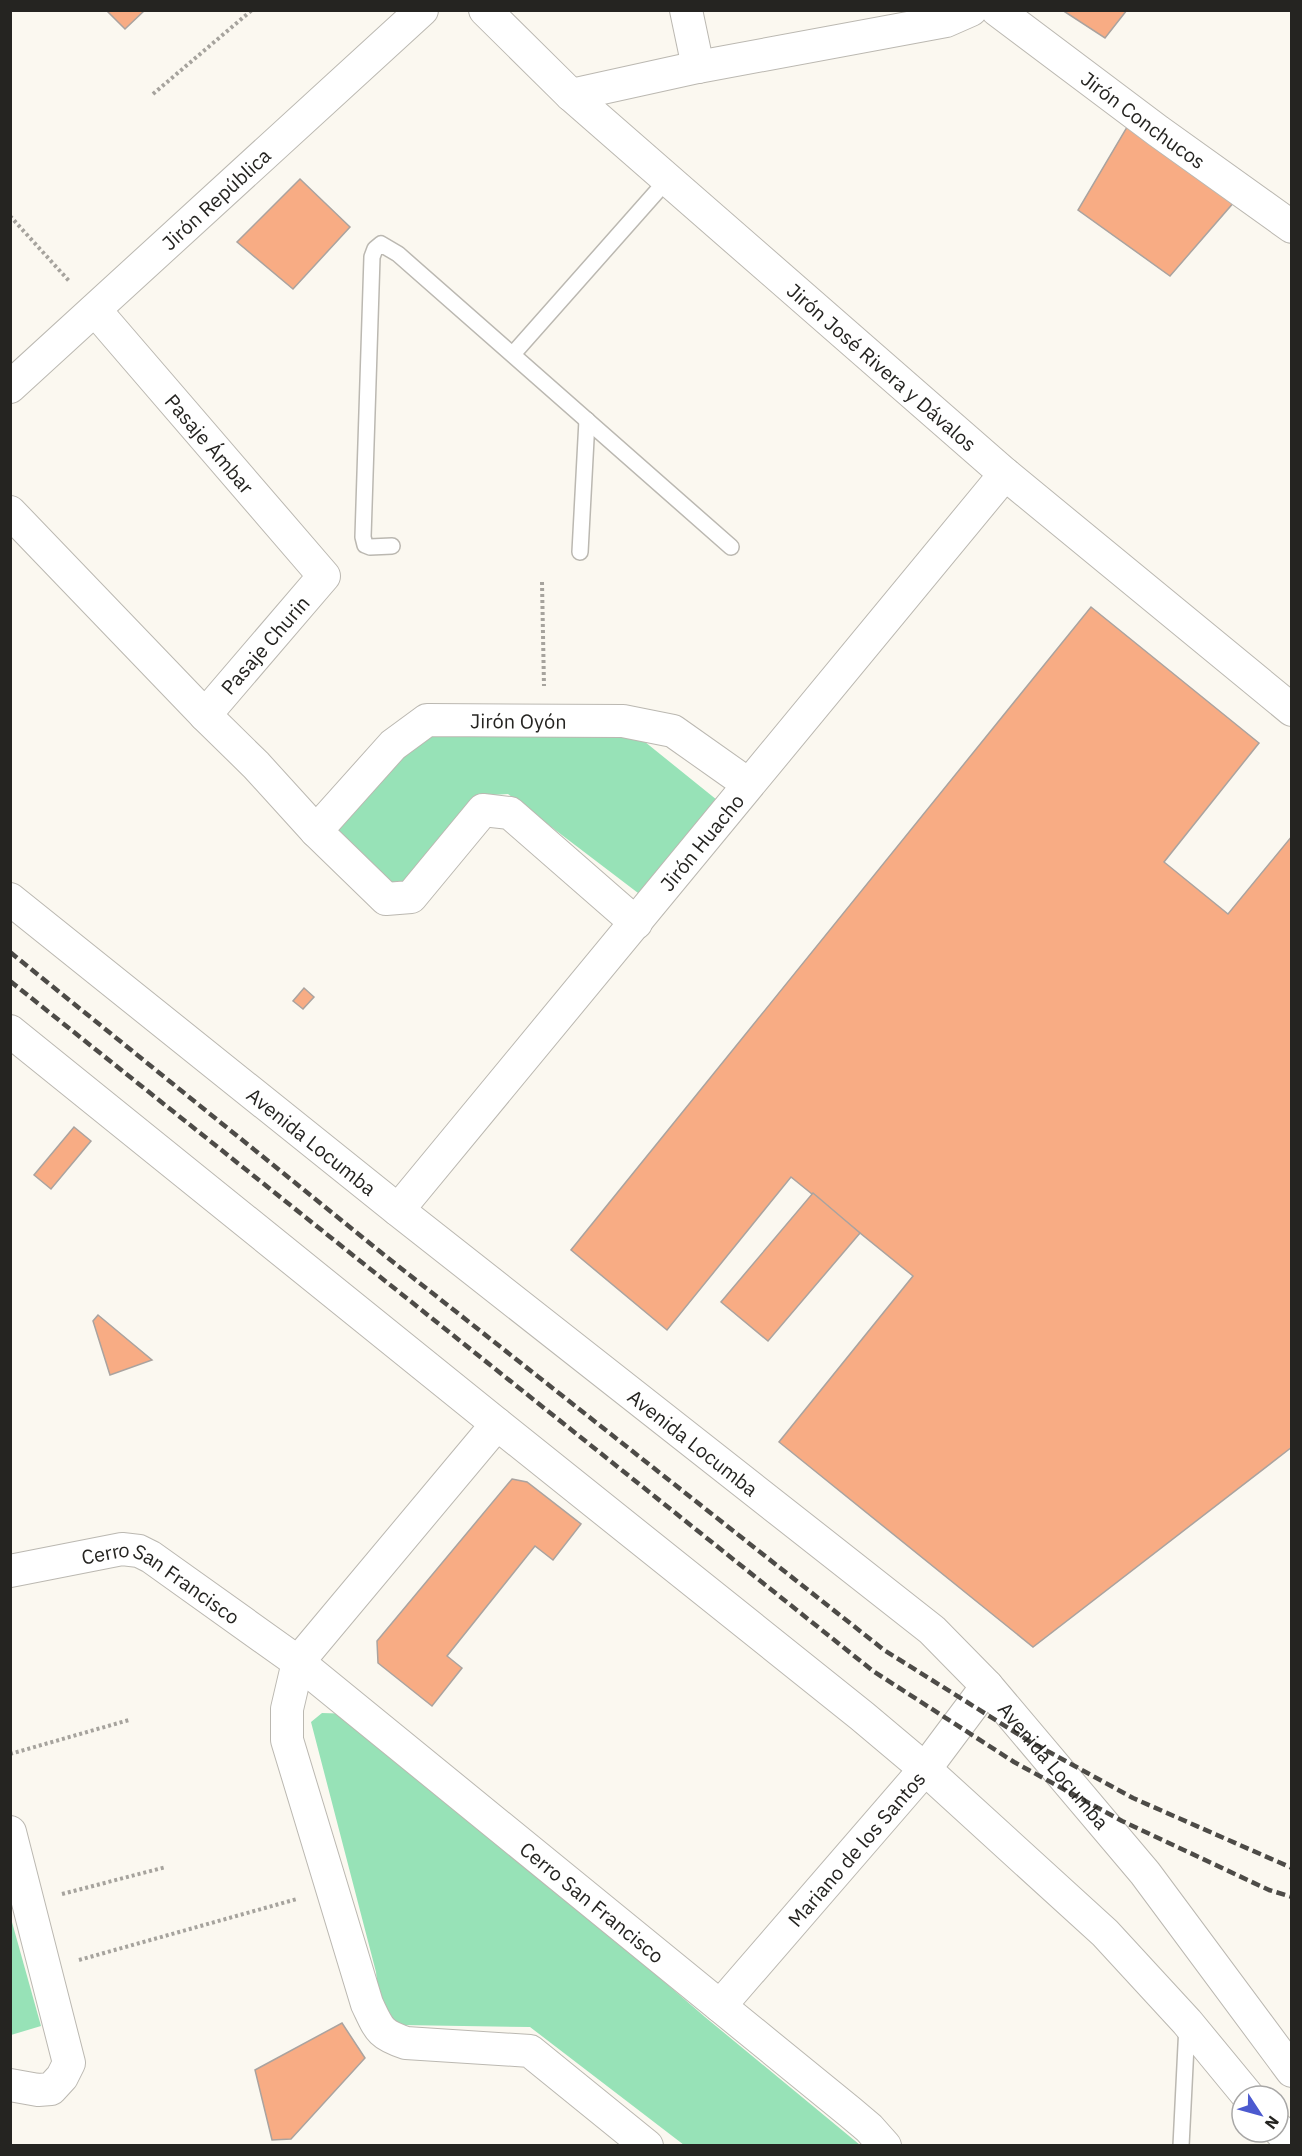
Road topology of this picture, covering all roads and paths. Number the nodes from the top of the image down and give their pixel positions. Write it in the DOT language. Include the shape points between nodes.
graph roads {
  1 [pos="252,10"];
  2 [pos="422,10"];
  3 [pos="485,10"];
  4 [pos="686,10"];
  5 [pos="971,10"];
  6 [pos="998,10"];
  7 [pos="698,67"];
  8 [pos="153,94"];
  9 [pos="571,95"];
  10 [pos="667,180"];
  11 [pos="10,216"];
  12 [pos="1292,227"];
  13 [pos="95,310"];
  14 [pos="513,354"];
  15 [pos="10,387"];
  16 [pos="587,420"];
  17 [pos="1005,474"];
  18 [pos="10,512"];
  19 [pos="392,546"];
  20 [pos="731,547"];
  21 [pos="580,552"];
  22 [pos="324,576"];
  23 [pos="542,582"];
  24 [pos="1292,710"];
  25 [pos="205,715"];
  26 [pos="545,721"];
  27 [pos="748,784"];
  28 [pos="316,831"];
  29 [pos="10,899"];
  30 [pos="636,923"];
  31 [pos="10,1031"];
  32 [pos="398,1210"];
  33 [pos="496,1424"];
  34 [pos="10,1571"];
  35 [pos="298,1662"];
  36 [pos="987,1686"];
  37 [pos="129,1720"];
  38 [pos="10,1754"];
  39 [pos="925,1769"];
  40 [pos="10,1832"];
  41 [pos="166,1867"];
  42 [pos="332,1889"];
  43 [pos="28,1902"];
  44 [pos="45,1969"];
  45 [pos="720,2006"];
  46 [pos="1187,2022"];
  47 [pos="1292,2071"];
  48 [pos="1238,2084"];
  49 [pos="10,2085"];
  50 [pos="647,2145"];
  51 [pos="885,2145"];
  52 [pos="1181,2145"];
  1 -- 8 [label="path"];
  2 -- 13 [label="street, Jirón República"];
  3 -- 9 [label="street, Jirón José Rivera y Dávalos"];
  4 -- 7 [label="street"];
  5 -- 7 [label="street" via="946,21"];
  6 -- 12 [label="street, Jirón Conchucos"];
  7 -- 9 [label="street"];
  9 -- 10 [label="street, Jirón José Rivera y Dávalos"];
  10 -- 14 [label="lane"];
  10 -- 17 [label="street, Jirón José Rivera y Dávalos"];
  11 -- 13 [label="path"];
  13 -- 15 [label="street, Jirón República"];
  13 -- 22 [label="street, Pasaje Ámbar"];
  14 -- 16 [label="lane"];
  14 -- 19 [label="lane" via="388,247 381,244 375,249 363,537 370,548"];
  16 -- 20 [label="lane"];
  16 -- 21 [label="lane"];
  17 -- 24 [label="street, Jirón José Rivera y Dávalos"];
  17 -- 27 [label="street, Jirón Huacho"];
  18 -- 25 [label="street"];
  22 -- 25 [label="street, Pasaje Churin"];
  23 -- 26 [label="path"];
  25 -- 28 [label="street"];
  26 -- 27 [label="street, Jirón Oyón" via="623,721 673,731"];
  26 -- 28 [label="street, Jirón Oyón" via="427,720 393,745"];
  27 -- 30 [label="street, Jirón Huacho"];
  28 -- 30 [label="street" via="386,898 411,897 483,810 510,813"];
  29 -- 32 [label="street, Avenida Locumba"];
  30 -- 32 [label="street, Jirón Huacho"];
  31 -- 33 [label="street"];
  32 -- 36 [label="street, Avenida Locumba" via="932,1630"];
  33 -- 35 [label="street"];
  33 -- 39 [label="street"];
  34 -- 35 [label="street, Cerro San Francisco" via="122,1549 139,1551"];
  35 -- 42 [label="street" via="287,1709 287,1740"];
  35 -- 45 [label="street, Cerro San Francisco"];
  36 -- 39 [label="street, Mariano de los Santos"];
  36 -- 47 [label="street, Avenida Locumba" via="1145,1873"];
  37 -- 38 [label="path"];
  39 -- 45 [label="street, Mariano de los Santos"];
  39 -- 46 [label="street" via="1105,1933"];
  40 -- 43 [label="street"];
  41 -- 43 [label="path"];
  42 -- 44 [label="path"];
  42 -- 50 [label="street" via="367,2004 377,2027 387,2036 406,2043 530,2051"];
  43 -- 44 [label="street"];
  44 -- 49 [label="street" via="69,2063 51,2089"];
  45 -- 51 [label="street, Cerro San Francisco"];
  46 -- 48 [label="street"];
  46 -- 52 [label="lane"];
}
